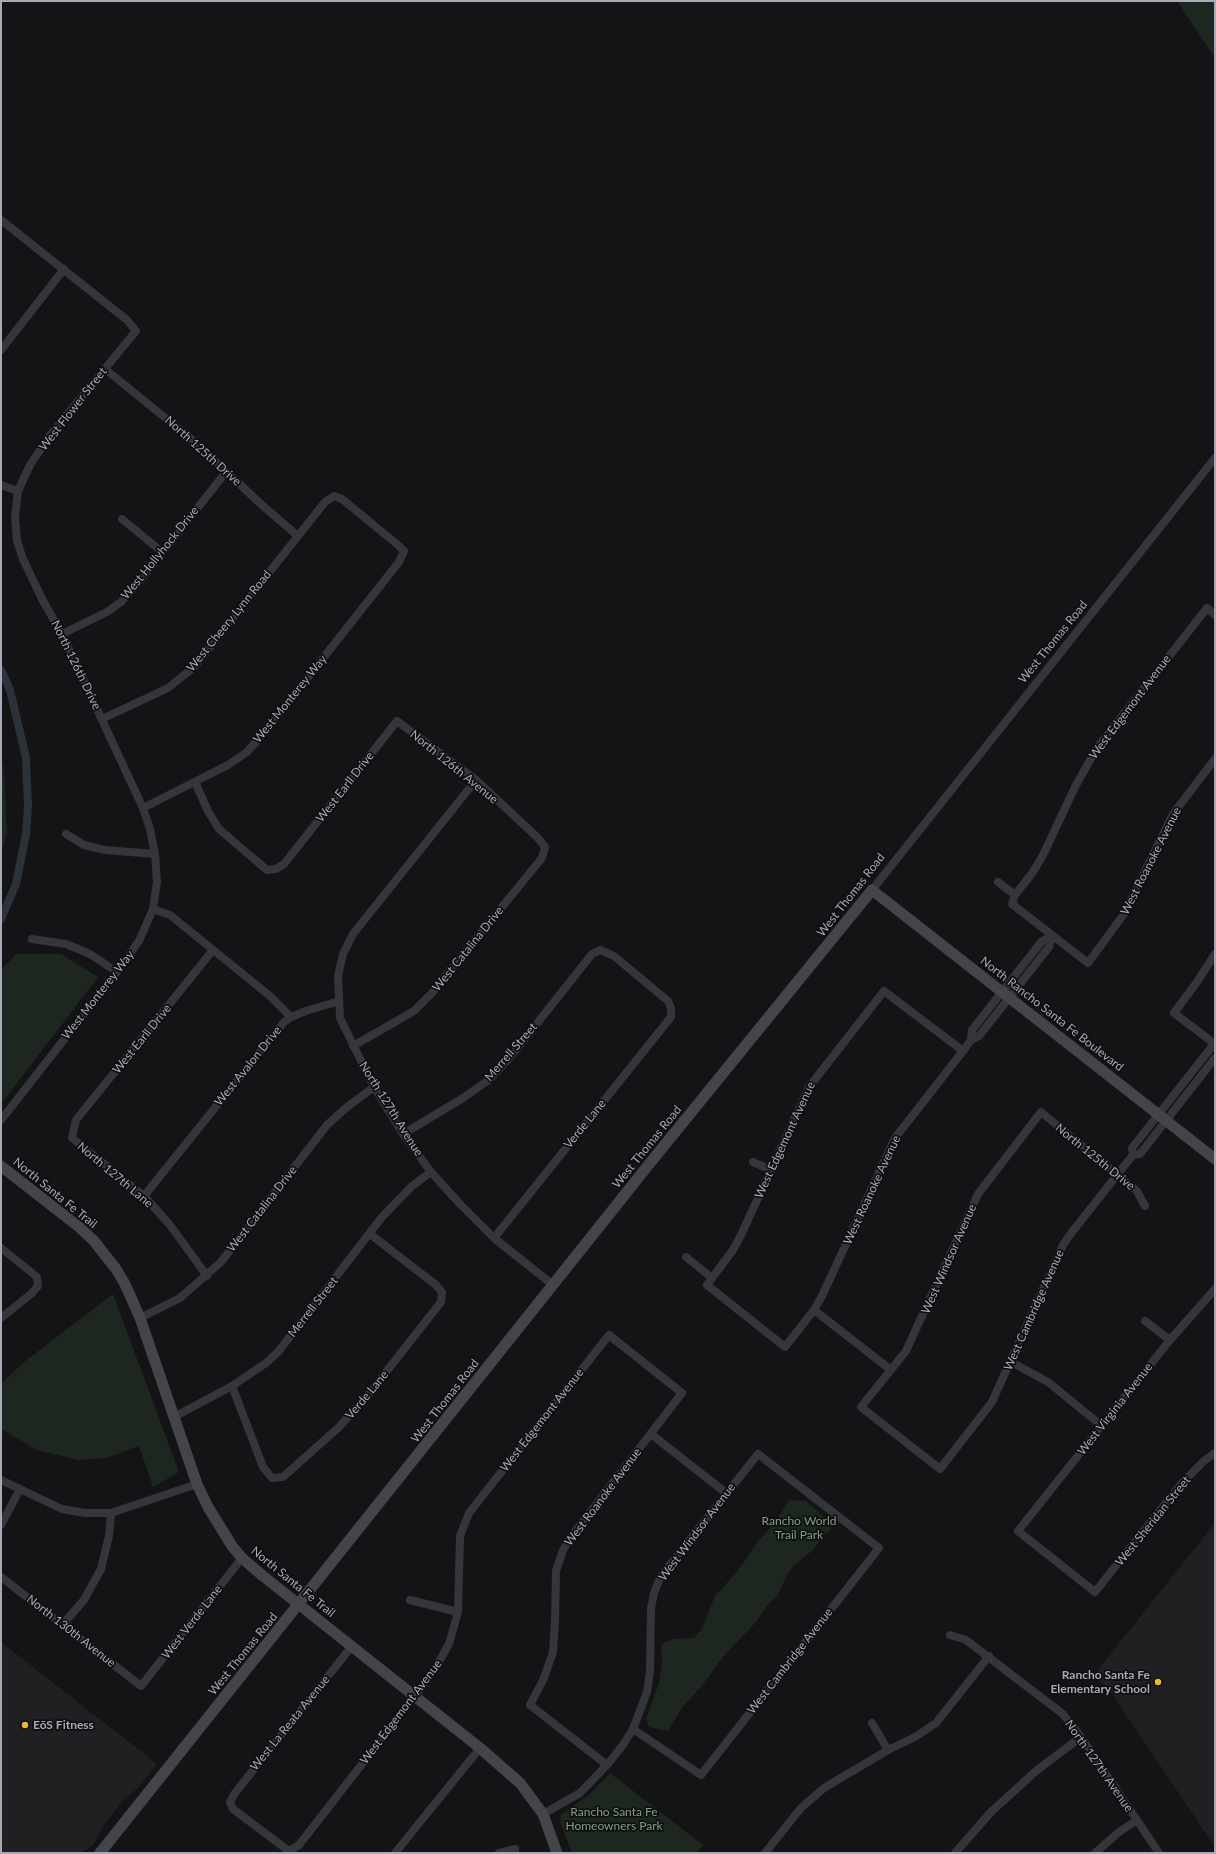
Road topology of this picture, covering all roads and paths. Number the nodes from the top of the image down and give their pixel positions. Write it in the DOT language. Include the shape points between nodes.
graph roads {
  1 [pos="1,220"];
  2 [pos="64,269"];
  3 [pos="1,350"];
  4 [pos="105,369"];
  5 [pos="1215,458"];
  6 [pos="226,472"];
  7 [pos="1,485"];
  8 [pos="18,491"];
  9 [pos="122,519"];
  10 [pos="298,536"];
  11 [pos="404,551"];
  12 [pos="162,552"];
  13 [pos="1215,615"];
  14 [pos="62,634"];
  15 [pos="102,719"];
  16 [pos="397,721"];
  17 [pos="1215,759"];
  18 [pos="476,780"];
  19 [pos="195,782"];
  20 [pos="143,808"];
  21 [pos="66,834"];
  22 [pos="545,847"];
  23 [pos="155,854"];
  24 [pos="998,882"];
  25 [pos="872,890"];
  26 [pos="1015,895"];
  27 [pos="153,909"];
  28 [pos="1052,936"];
  29 [pos="32,939"];
  30 [pos="213,950"];
  31 [pos="600,950"];
  32 [pos="1215,954"];
  33 [pos="117,972"];
  34 [pos="1006,995"];
  35 [pos="339,1001"];
  36 [pos="291,1017"];
  37 [pos="1215,1044"];
  38 [pos="353,1046"];
  39 [pos="963,1051"];
  40 [pos="1215,1058"];
  41 [pos="374,1087"];
  42 [pos="1040,1112"];
  43 [pos="1162,1117"];
  44 [pos="1,1120"];
  45 [pos="73,1129"];
  46 [pos="403,1134"];
  47 [pos="1215,1159"];
  48 [pos="753,1162"];
  49 [pos="1,1166"];
  50 [pos="771,1170"];
  51 [pos="431,1172"];
  52 [pos="1117,1175"];
  53 [pos="144,1196"];
  54 [pos="1145,1206"];
  55 [pos="370,1234"];
  56 [pos="494,1238"];
  57 [pos="1,1248"];
  58 [pos="686,1257"];
  59 [pos="207,1276"];
  60 [pos="712,1278"];
  61 [pos="553,1285"];
  62 [pos="1215,1290"];
  63 [pos="814,1310"];
  64 [pos="1,1318"];
  65 [pos="140,1318"];
  66 [pos="1146,1321"];
  67 [pos="1170,1340"];
  68 [pos="1011,1362"];
  69 [pos="891,1370"];
  70 [pos="232,1386"];
  71 [pos="682,1393"];
  72 [pos="861,1407"];
  73 [pos="174,1417"];
  74 [pos="1102,1426"];
  75 [pos="651,1434"];
  76 [pos="1215,1453"];
  77 [pos="1,1480"];
  78 [pos="197,1484"];
  79 [pos="20,1489"];
  80 [pos="726,1493"];
  81 [pos="111,1512"];
  82 [pos="1,1525"];
  83 [pos="878,1548"];
  84 [pos="242,1558"];
  85 [pos="1,1577"];
  86 [pos="1095,1592"];
  87 [pos="410,1600"];
  88 [pos="299,1604"];
  89 [pos="458,1612"];
  90 [pos="63,1624"];
  91 [pos="950,1635"];
  92 [pos="352,1646"];
  93 [pos="989,1656"];
  94 [pos="141,1686"];
  95 [pos="415,1696"];
  96 [pos="872,1723"];
  97 [pos="632,1729"];
  98 [pos="1081,1737"];
  99 [pos="480,1748"];
  100 [pos="888,1750"];
  101 [pos="607,1765"];
  102 [pos="543,1814"];
  103 [pos="1137,1820"];
  104 [pos="515,1849"];
  105 [pos="289,1851"];
  106 [pos="100,1853"];
  107 [pos="395,1853"];
  108 [pos="499,1853"];
  109 [pos="557,1853"];
  110 [pos="765,1853"];
  111 [pos="955,1853"];
  112 [pos="1095,1853"];
  113 [pos="1159,1853"];
  1 -- 2 [label="street"];
  2 -- 3 [label="street"];
  2 -- 4 [label="street, West Flower Street" via="127,320 136,331"];
  4 -- 6 [label="street, North 125th Drive" via="189,437"];
  4 -- 8 [label="street, West Flower Street" via="51,434 30,465"];
  5 -- 25 [label="street, West Thomas Road"];
  6 -- 10 [label="street, North 125th Drive"];
  6 -- 12 [label="street, West Hollyhock Drive"];
  7 -- 8 [label="street"];
  8 -- 14 [label="street, North 126th Drive" via="15,517 17,540 43,601"];
  9 -- 12 [label="street"];
  10 -- 11 [label="street, West Cheery Lynn Road" via="325,502 334,496 342,499"];
  10 -- 15 [label="street, West Cheery Lynn Road" via="194,667 168,688"];
  11 -- 19 [label="street, West Monterey Way" via="400,562 247,752"];
  12 -- 14 [label="street, West Hollyhock Drive" via="121,602 107,612"];
  13 -- 26 [label="street, West Edgemont Avenue" via="1207,608 1097,748 1043,855"];
  14 -- 15 [label="street, North 126th Drive"];
  15 -- 20 [label="street, North 126th Drive"];
  16 -- 18 [label="street, North 126th Avenue"];
  16 -- 19 [label="street, West Earll Drive" via="284,864 276,869 267,870 219,829"];
  17 -- 28 [label="street, West Roanoke Avenue" via="1173,814 1124,914 1088,963"];
  18 -- 22 [label="street, North 126th Avenue"];
  18 -- 35 [label="street" via="353,934 343,954 338,976"];
  19 -- 20 [label="street, West Monterey Way"];
  20 -- 23 [label="street, North 126th Drive"];
  21 -- 23 [label="street" via="84,845 105,850"];
  22 -- 38 [label="street, West Catalina Drive" via="542,858 431,994 414,1011"];
  23 -- 27 [label="street, West Monterey Way" via="157,882"];
  24 -- 26 [label="street"];
  25 -- 34 [label="street, North Rancho Santa Fe Boulevard"];
  25 -- 61 [label="street, West Thomas Road"];
  26 -- 28 [label="street" via="1012,904"];
  27 -- 30 [label="street" via="170,915"];
  27 -- 33 [label="street, West Monterey Way" via="139,942"];
  28 -- 34 [label="street, West Roanoke Avenue" via="1042,941"];
  29 -- 33 [label="street" via="66,944 90,954"];
  30 -- 36 [label="street" via="270,996"];
  30 -- 45 [label="street, West Earll Drive" via="76,1120"];
  31 -- 46 [label="street, Merrell Street" via="592,954 490,1079"];
  31 -- 56 [label="street, Verde Lane" via="614,956 668,1001 671,1017"];
  32 -- 37 [label="street" via="1174,1013"];
  33 -- 44 [label="street, West Monterey Way"];
  34 -- 39 [label="street, West Roanoke Avenue" via="972,1030 971,1040"];
  34 -- 43 [label="street, North Rancho Santa Fe Boulevard"];
  35 -- 36 [label="street, West Avalon Drive"];
  35 -- 38 [label="street, North 127th Avenue" via="340,1018"];
  36 -- 53 [label="street, West Avalon Drive" via="275,1032"];
  37 -- 43 [label="street"];
  38 -- 41 [label="street, North 127th Avenue"];
  39 -- 50 [label="street, West Edgemont Avenue" via="884,991 809,1087"];
  39 -- 63 [label="street, West Roanoke Avenue" via="895,1138"];
  40 -- 43 [label="street"];
  41 -- 46 [label="street, North 127th Avenue"];
  41 -- 59 [label="street, West Catalina Drive" via="327,1125 221,1262"];
  42 -- 52 [label="street, North 125th Drive"];
  42 -- 69 [label="street, West Windsor Avenue" via="978,1194 916,1331 906,1351"];
  43 -- 47 [label="street, North Rancho Santa Fe Boulevard"];
  43 -- 52 [label="street, West Cambridge Avenue" via="1132,1148 1133,1155"];
  45 -- 53 [label="street, North 127th Lane" via="72,1138"];
  46 -- 51 [label="street, North 127th Avenue"];
  48 -- 50 [label="street"];
  49 -- 65 [label="street, North Santa Fe Trail" via="94,1241 125,1284"];
  50 -- 60 [label="street, West Edgemont Avenue" via="733,1250"];
  51 -- 55 [label="street, Merrell Street" via="397,1200"];
  51 -- 56 [label="street, North 127th Avenue"];
  52 -- 54 [label="street, North 125th Drive" via="1137,1191"];
  52 -- 68 [label="street, West Cambridge Avenue" via="1063,1245"];
  53 -- 59 [label="street, North 127th Lane" via="170,1225"];
  55 -- 70 [label="street, Merrell Street" via="278,1352"];
  55 -- 70 [label="street, Verde Lane" via="442,1292 441,1302 368,1395 338,1428 283,1477 272,1478 263,1467"];
  56 -- 61 [label="street, North 127th Avenue"];
  57 -- 64 [label="street" via="36,1277 38,1286 32,1294"];
  58 -- 60 [label="street"];
  59 -- 65 [label="street, West Catalina Drive" via="180,1298"];
  60 -- 63 [label="street, West Roanoke Avenue" via="707,1284 785,1347"];
  61 -- 88 [label="street, West Thomas Road"];
  62 -- 67 [label="street, West Virginia Avenue"];
  63 -- 69 [label="street"];
  65 -- 73 [label="street, North Santa Fe Trail"];
  66 -- 67 [label="street"];
  67 -- 74 [label="street, West Virginia Avenue"];
  68 -- 72 [label="street, West Cambridge Avenue" via="992,1402 940,1469"];
  68 -- 74 [label="street" via="1048,1382"];
  69 -- 72 [label="street, West Windsor Avenue"];
  70 -- 73 [label="street, Merrell Street"];
  71 -- 75 [label="street, West Roanoke Avenue"];
  71 -- 89 [label="street, West Edgemont Avenue" via="609,1335 469,1513 460,1536"];
  73 -- 78 [label="street, North Santa Fe Trail"];
  74 -- 86 [label="street, West Virginia Avenue" via="1018,1531"];
  75 -- 80 [label="street"];
  75 -- 101 [label="street, West Roanoke Avenue" via="563,1550 556,1571 552,1652 544,1678 530,1705"];
  76 -- 86 [label="street, West Sheridan Street" via="1181,1484"];
  77 -- 79 [label="street"];
  78 -- 81 [label="street"];
  78 -- 84 [label="street, North Santa Fe Trail" via="217,1524"];
  79 -- 81 [label="street" via="62,1509 85,1513"];
  79 -- 82 [label="street"];
  80 -- 83 [label="street, West Windsor Avenue" via="758,1454"];
  80 -- 97 [label="street, West Windsor Avenue" via="661,1576 654,1593 647,1692"];
  81 -- 90 [label="street" via="109,1536 101,1569 84,1600"];
  83 -- 97 [label="street, West Cambridge Avenue" via="701,1775"];
  84 -- 88 [label="street, North Santa Fe Trail"];
  84 -- 94 [label="street, West Verde Lane"];
  85 -- 90 [label="street, North 130th Avenue"];
  87 -- 89 [label="street"];
  88 -- 92 [label="street, North Santa Fe Trail"];
  88 -- 106 [label="street, West Thomas Road"];
  89 -- 95 [label="street, West Edgemont Avenue" via="449,1644"];
  90 -- 94 [label="street, North 130th Avenue"];
  91 -- 93 [label="street, North 127th Avenue" via="966,1640"];
  92 -- 95 [label="street, North Santa Fe Trail"];
  92 -- 105 [label="street, West La Reata Avenue" via="230,1802 233,1809"];
  93 -- 98 [label="street, North 127th Avenue" via="1063,1714"];
  93 -- 100 [label="street" via="936,1722 915,1737"];
  95 -- 99 [label="street, North Santa Fe Trail"];
  95 -- 105 [label="street, West Edgemont Avenue" via="299,1845"];
  96 -- 100 [label="street"];
  97 -- 101 [label="street, West Windsor Avenue"];
  98 -- 103 [label="street, North 127th Avenue"];
  98 -- 111 [label="street" via="1036,1771 990,1812"];
  99 -- 102 [label="street, North Santa Fe Trail" via="520,1783"];
  99 -- 107 [label="street"];
  100 -- 110 [label="street" via="824,1788 801,1808"];
  101 -- 102 [label="street, West Windsor Avenue" via="580,1793"];
  102 -- 109 [label="street, North Santa Fe Trail"];
  103 -- 112 [label="street"];
  103 -- 113 [label="street, North 127th Avenue"];
  104 -- 108 [label="street"];
}
